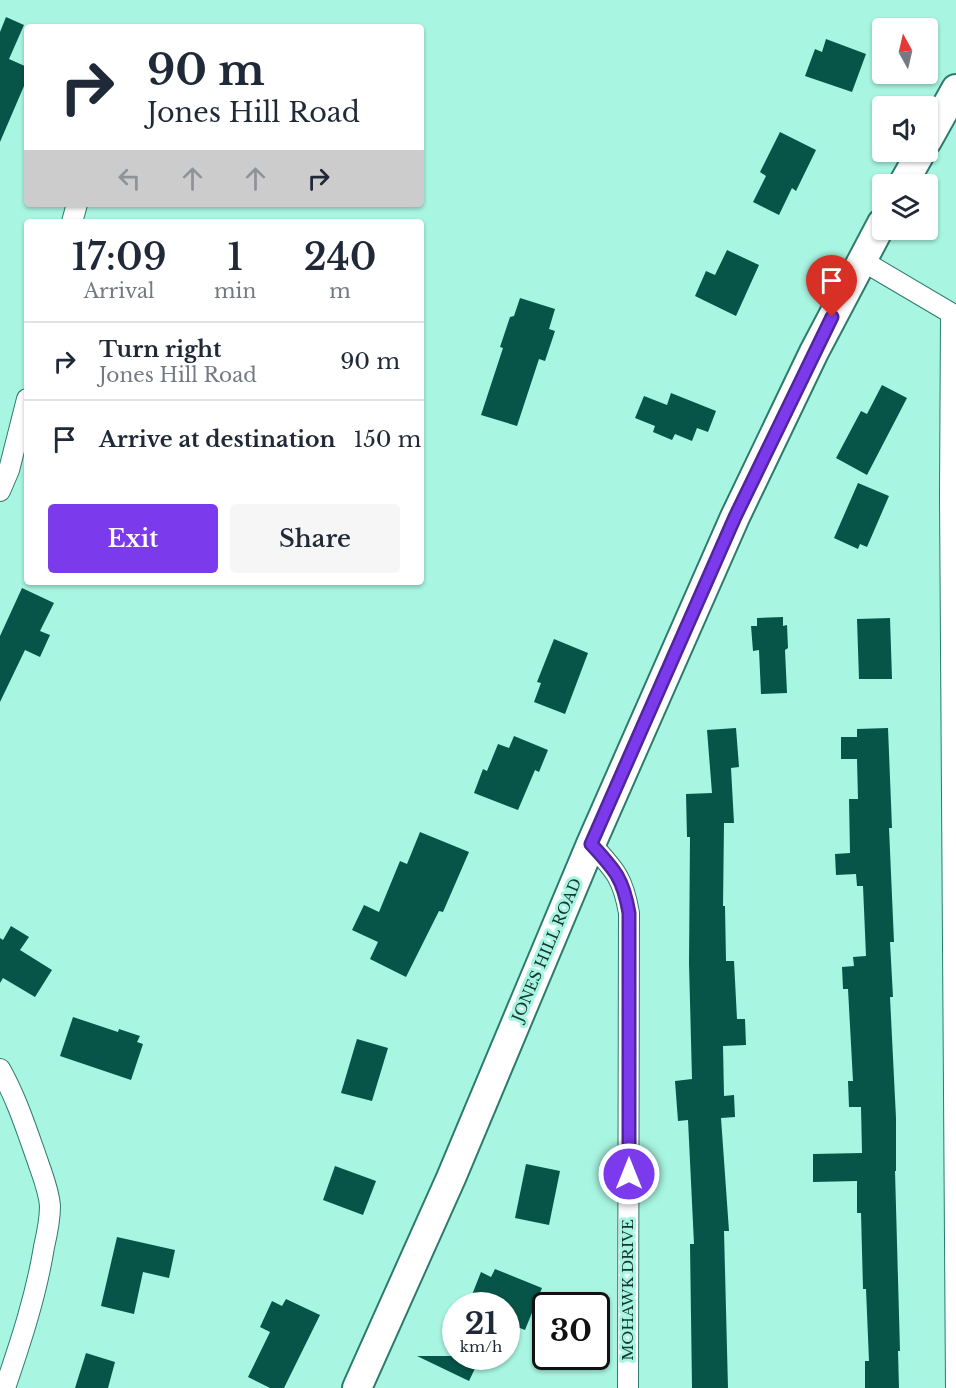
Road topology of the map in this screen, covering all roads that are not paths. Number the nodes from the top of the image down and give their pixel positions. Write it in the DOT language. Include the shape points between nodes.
graph roads {
  1 [pos="956,89"];
  2 [pos="938,121"];
  3 [pos="872,240"];
  4 [pos="861,260"];
  5 [pos="953,315"];
  6 [pos="24,411"];
  7 [pos="0,491"];
  8 [pos="591,844"];
  9 [pos="0,1070"];
  10 [pos="5,1388"];
  11 [pos="357,1388"];
  12 [pos="628,1388"];
  13 [pos="956,1388"];
  1 -- 2 [label="main road"];
  3 -- 4 [label="main road, JONES HILL ROAD"];
  4 -- 5 [label="street"];
  4 -- 8 [label="main road, JONES HILL ROAD" via="735,517"];
  5 -- 13 [label="street" via="950,497"];
  6 -- 7 [label="street"];
  8 -- 11 [label="main road, JONES HILL ROAD" via="451,1178"];
  8 -- 12 [label="street, MOHAWK DRIVE" via="614,869 625,889 629,913"];
  9 -- 10 [label="street" via="27,1130 50,1205 32,1308"];
}
